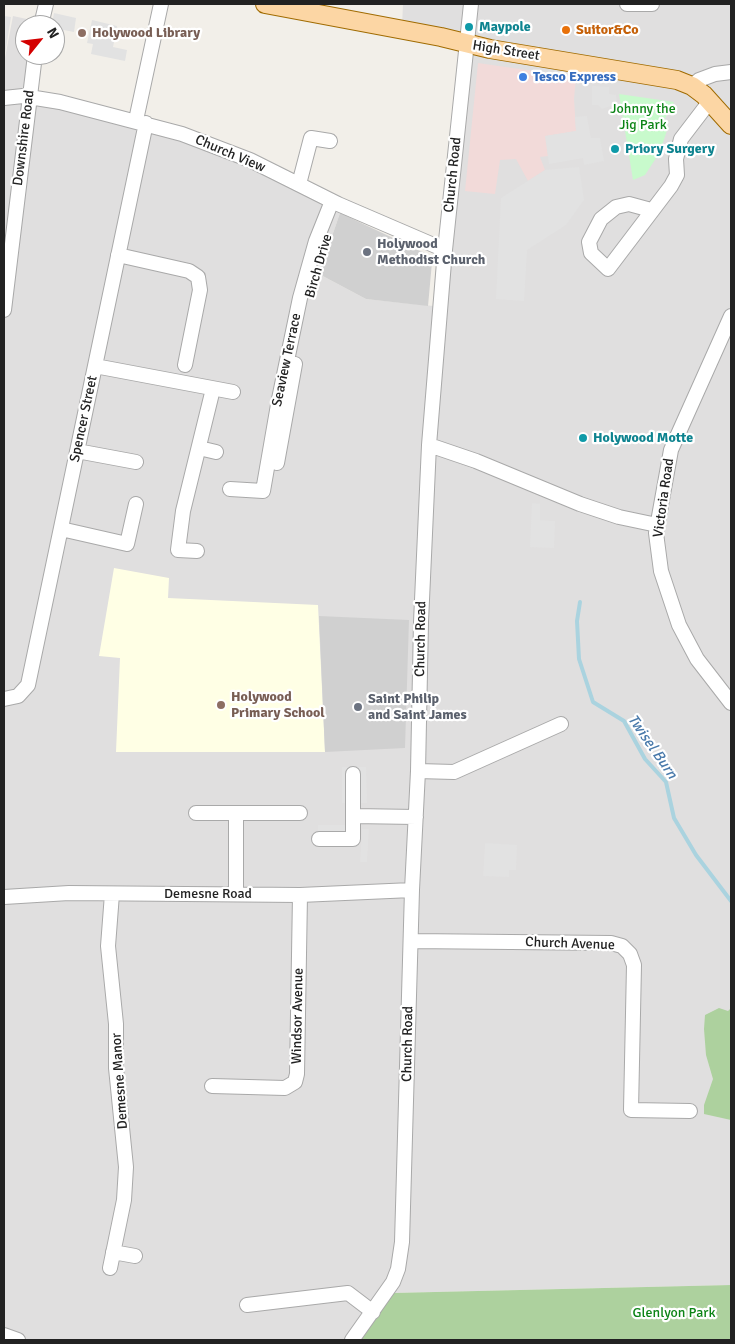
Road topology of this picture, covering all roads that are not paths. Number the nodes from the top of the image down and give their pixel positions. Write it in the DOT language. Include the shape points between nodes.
graph roads {
  1 [pos="161,4"];
  2 [pos="265,4"];
  3 [pos="471,4"];
  4 [pos="627,4"];
  5 [pos="652,4"];
  6 [pos="468,45"];
  7 [pos="34,65"];
  8 [pos="731,72"];
  9 [pos="692,86"];
  10 [pos="29,97"];
  11 [pos="4,98"];
  12 [pos="710,101"];
  13 [pos="141,122"];
  14 [pos="731,125"];
  15 [pos="330,142"];
  16 [pos="298,184"];
  17 [pos="335,202"];
  18 [pos="651,210"];
  19 [pos="445,250"];
  20 [pos="118,255"];
  21 [pos="4,310"];
  22 [pos="731,316"];
  23 [pos="185,365"];
  24 [pos="95,366"];
  25 [pos="213,389"];
  26 [pos="233,392"];
  27 [pos="429,446"];
  28 [pos="199,448"];
  29 [pos="77,451"];
  30 [pos="216,452"];
  31 [pos="136,462"];
  32 [pos="275,476"];
  33 [pos="230,488"];
  34 [pos="136,504"];
  35 [pos="657,525"];
  36 [pos="61,529"];
  37 [pos="197,551"];
  38 [pos="4,699"];
  39 [pos="731,703"];
  40 [pos="561,724"];
  41 [pos="418,771"];
  42 [pos="353,774"];
  43 [pos="300,812"];
  44 [pos="196,813"];
  45 [pos="236,813"];
  46 [pos="353,816"];
  47 [pos="416,817"];
  48 [pos="319,838"];
  49 [pos="412,890"];
  50 [pos="236,893"];
  51 [pos="112,894"];
  52 [pos="300,894"];
  53 [pos="4,896"];
  54 [pos="410,941"];
  55 [pos="212,1086"];
  56 [pos="690,1111"];
  57 [pos="113,1252"];
  58 [pos="135,1256"];
  59 [pos="110,1268"];
  60 [pos="248,1306"];
  61 [pos="373,1312"];
  62 [pos="4,1335"];
  63 [pos="18,1340"];
  64 [pos="352,1340"];
  1 -- 13 [label="street, Spencer Street"];
  2 -- 6 [label="main road, High Street" via="441,36"];
  3 -- 6 [label="street, Church Road"];
  4 -- 5 [label="street"];
  6 -- 9 [label="main road, High Street" via="658,77"];
  6 -- 19 [label="street, Church Road"];
  7 -- 10 [label="street, Downshire Road"];
  8 -- 9 [label="street" via="710,76"];
  9 -- 12 [label="main road, High Street"];
  10 -- 11 [label="street, Church View"];
  10 -- 13 [label="street, Church View"];
  10 -- 21 [label="street, Downshire Road"];
  12 -- 14 [label="main road, High Street"];
  12 -- 18 [label="street" via="681,139 676,159 677,174"];
  13 -- 16 [label="street, Church View" via="250,160"];
  13 -- 20 [label="street, Spencer Street"];
  15 -- 16 [label="street" via="311,138"];
  16 -- 17 [label="street, Church View"];
  17 -- 19 [label="street, Church View"];
  17 -- 32 [label="street, Birch Drive" via="299,342"];
  17 -- 33 [label="street, Seaview Terrace" via="316,241 300,298 278,398 263,491"];
  18 -- 18 [label="street" via="608,269 591,253 589,242 600,219 616,207 629,204"];
  19 -- 27 [label="street, Church Road"];
  20 -- 23 [label="street" via="189,271 198,277 200,290"];
  20 -- 24 [label="street, Spencer Street"];
  22 -- 35 [label="street, Victoria Road" via="671,450"];
  24 -- 25 [label="street"];
  24 -- 29 [label="street, Spencer Street"];
  25 -- 26 [label="street"];
  25 -- 28 [label="street"];
  27 -- 35 [label="street" via="476,461 583,505"];
  27 -- 41 [label="street, Church Road"];
  28 -- 30 [label="street"];
  28 -- 37 [label="street" via="183,511 178,550"];
  29 -- 31 [label="street"];
  29 -- 36 [label="street, Spencer Street"];
  34 -- 36 [label="street" via="126,544"];
  35 -- 39 [label="street, Victoria Road" via="661,571 679,625 697,659"];
  36 -- 38 [label="street, Spencer Street" via="28,685 18,696"];
  40 -- 41 [label="street" via="454,772"];
  41 -- 47 [label="street, Church Road"];
  42 -- 46 [label="street"];
  43 -- 45 [label="street"];
  44 -- 45 [label="street"];
  45 -- 50 [label="street"];
  46 -- 47 [label="street"];
  46 -- 48 [label="street" via="352,839"];
  47 -- 49 [label="street, Church Road"];
  49 -- 52 [label="street, Demesne Road"];
  49 -- 54 [label="street, Church Road"];
  50 -- 51 [label="street, Demesne Road"];
  50 -- 52 [label="street, Demesne Road"];
  51 -- 53 [label="street, Demesne Road"];
  51 -- 57 [label="street, Demesne Manor" via="108,946 126,1167 124,1200"];
  52 -- 55 [label="street, Windsor Avenue" via="295,1082 285,1088"];
  54 -- 56 [label="street, Church Avenue" via="611,943 626,949 634,965 631,1110"];
  54 -- 61 [label="street, Church Road" via="402,1242 394,1282"];
  57 -- 58 [label="street"];
  57 -- 59 [label="street, Demesne Manor"];
  60 -- 61 [label="street" via="348,1293"];
  61 -- 64 [label="street, Church Road"];
  62 -- 63 [label="street"];
}
